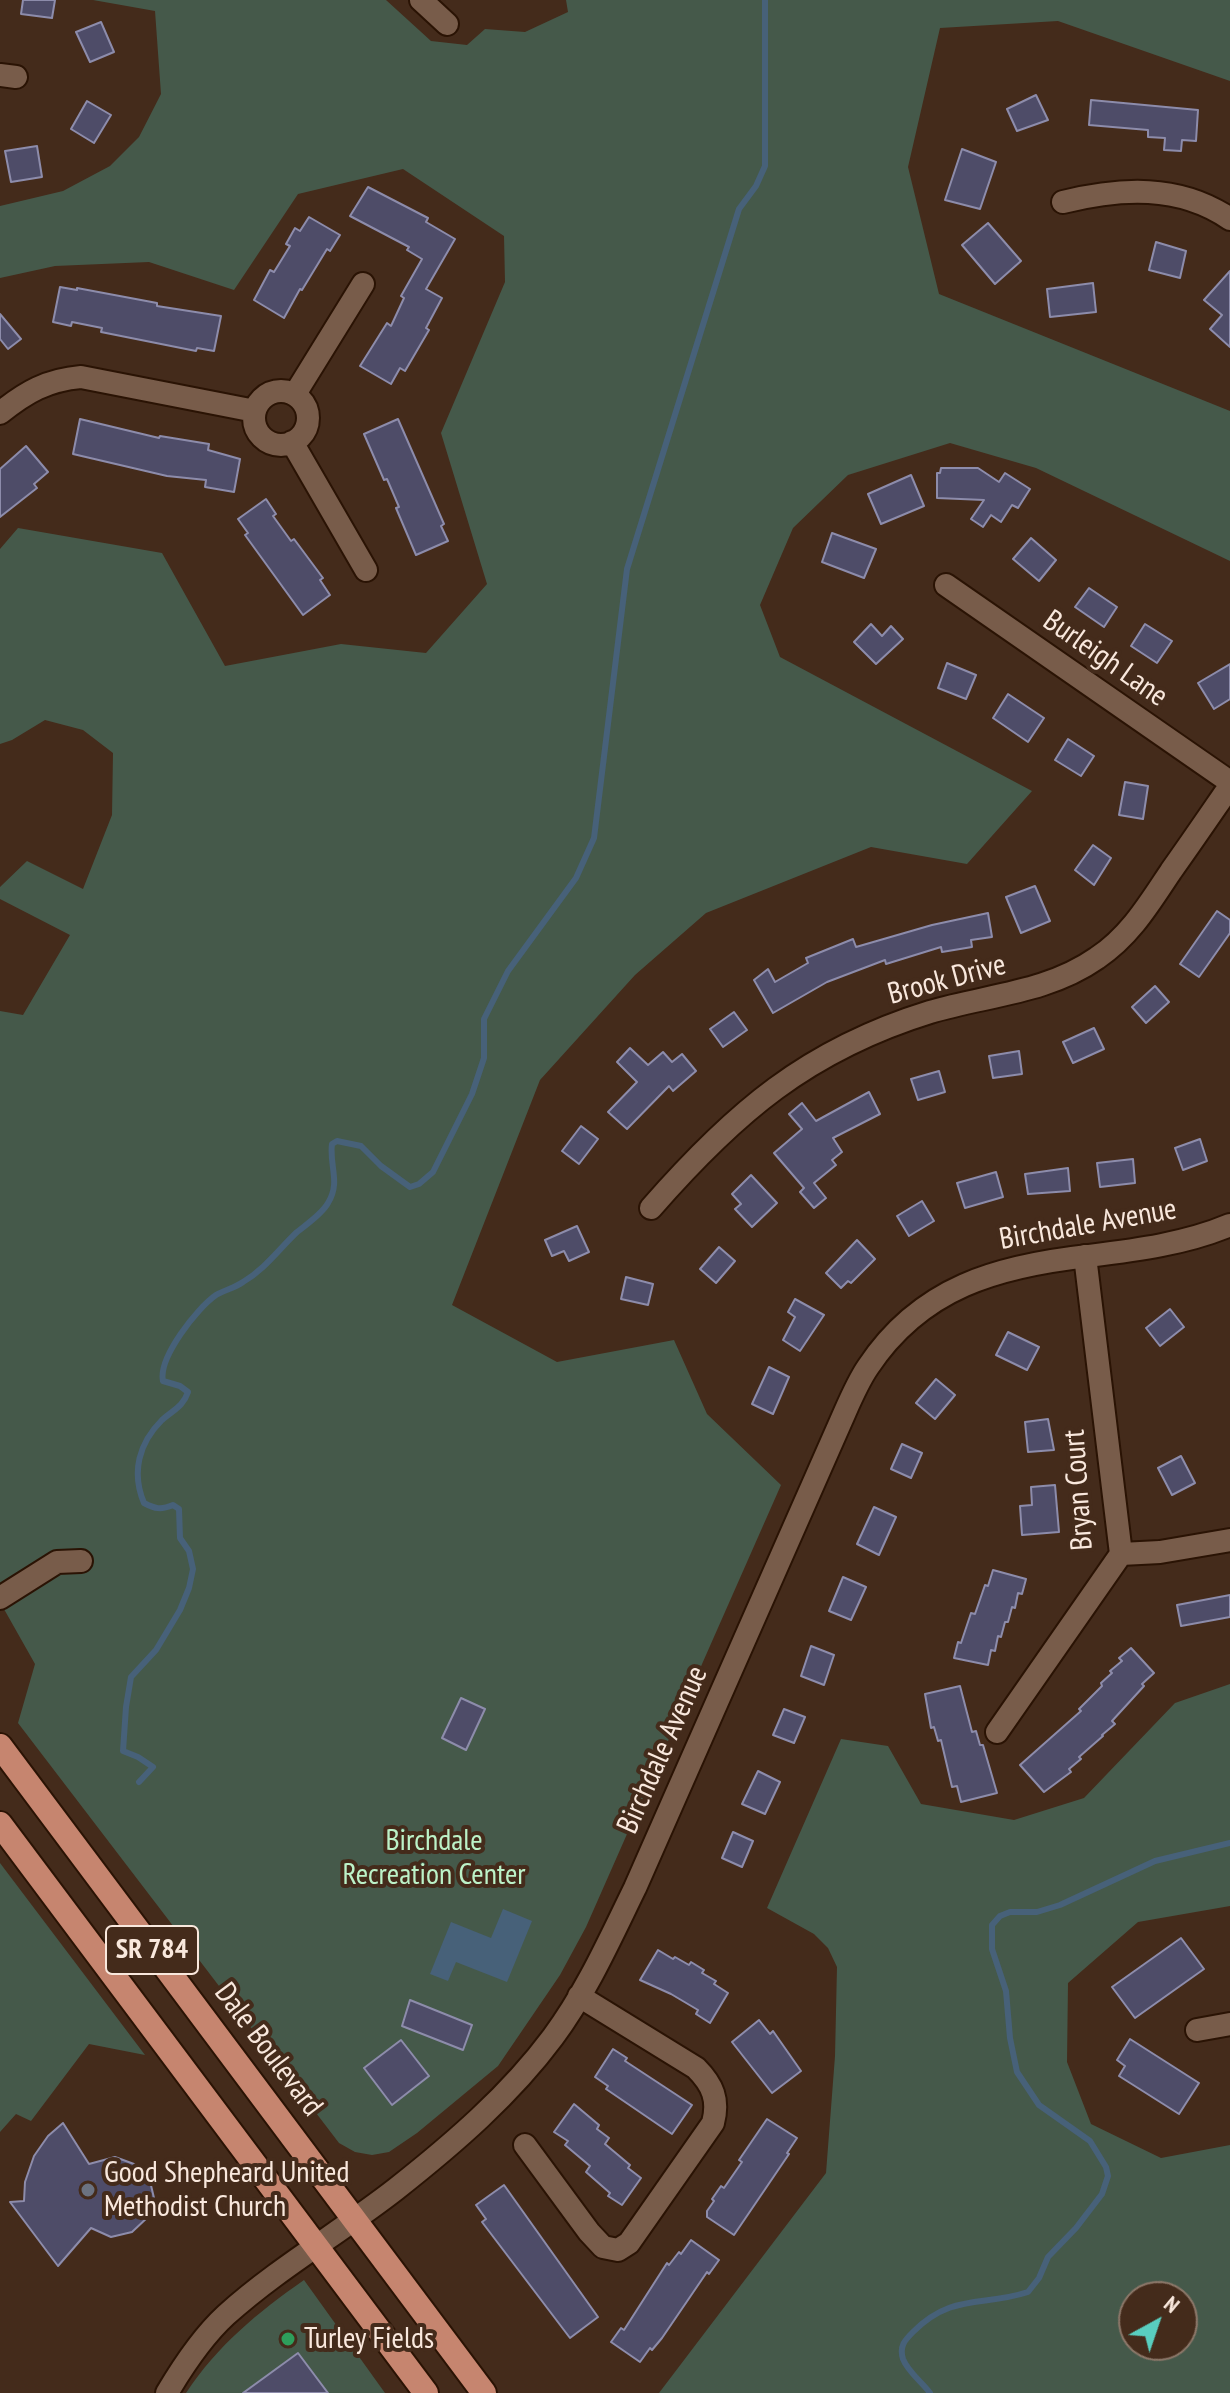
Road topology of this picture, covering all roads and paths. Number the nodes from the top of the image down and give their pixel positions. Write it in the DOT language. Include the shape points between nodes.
graph roads {
  1 [pos="421,0"];
  2 [pos="447,24"];
  3 [pos="1063,202"];
  4 [pos="1230,219"];
  5 [pos="363,284"];
  6 [pos="295,394"];
  7 [pos="255,411"];
  8 [pos="0,413"];
  9 [pos="292,442"];
  10 [pos="366,570"];
  11 [pos="946,585"];
  12 [pos="1230,784"];
  13 [pos="651,1208"];
  14 [pos="1230,1225"];
  15 [pos="1085,1256"];
  16 [pos="1230,1540"];
  17 [pos="1121,1554"];
  18 [pos="81,1561"];
  19 [pos="0,1598"];
  20 [pos="997,1732"];
  21 [pos="0,1746"];
  22 [pos="0,1824"];
  23 [pos="579,1996"];
  24 [pos="1230,2024"];
  25 [pos="1197,2030"];
  26 [pos="525,2145"];
  27 [pos="354,2219"];
  28 [pos="317,2246"];
  29 [pos="167,2393"];
  30 [pos="426,2393"];
  31 [pos="484,2393"];
  1 -- 2 [label="street"];
  3 -- 4 [label="street" via="1129,191 1163,193 1205,204"];
  5 -- 6 [label="street"];
  6 -- 7 [label="street" via="270,393"];
  6 -- 9 [label="street" via="308,415 304,431"];
  7 -- 8 [label="street" via="81,377 40,385"];
  7 -- 9 [label="street" via="261,435 275,444"];
  9 -- 10 [label="street"];
  11 -- 12 [label="street, Burleigh Lane"];
  12 -- 13 [label="street, Brook Drive" via="1133,927 1096,959 1040,986 959,1003 849,1043 735,1119"];
  14 -- 15 [label="street, Birchdale Avenue" via="1173,1243"];
  15 -- 17 [label="street, Bryan Court"];
  15 -- 23 [label="street, Birchdale Avenue" via="1021,1265 959,1286 895,1333 866,1369 638,1881"];
  16 -- 17 [label="street"];
  17 -- 20 [label="street, Bryan Court"];
  18 -- 19 [label="street" via="57,1562"];
  21 -- 27 [label="main road, Dale Boulevard / SR 784"];
  22 -- 28 [label="main road, SR 784"];
  23 -- 26 [label="street" via="696,2068 715,2096 713,2123 629,2243 618,2250 603,2247 589,2232"];
  23 -- 27 [label="street, Birchdale Avenue" via="528,2069 493,2105"];
  24 -- 25 [label="street"];
  27 -- 28 [label="street, Birchdale Avenue"];
  27 -- 31 [label="main road, Dale Boulevard / SR 784"];
  28 -- 29 [label="street, Birchdale Avenue" via="224,2317"];
  28 -- 30 [label="main road, SR 784"];
}
